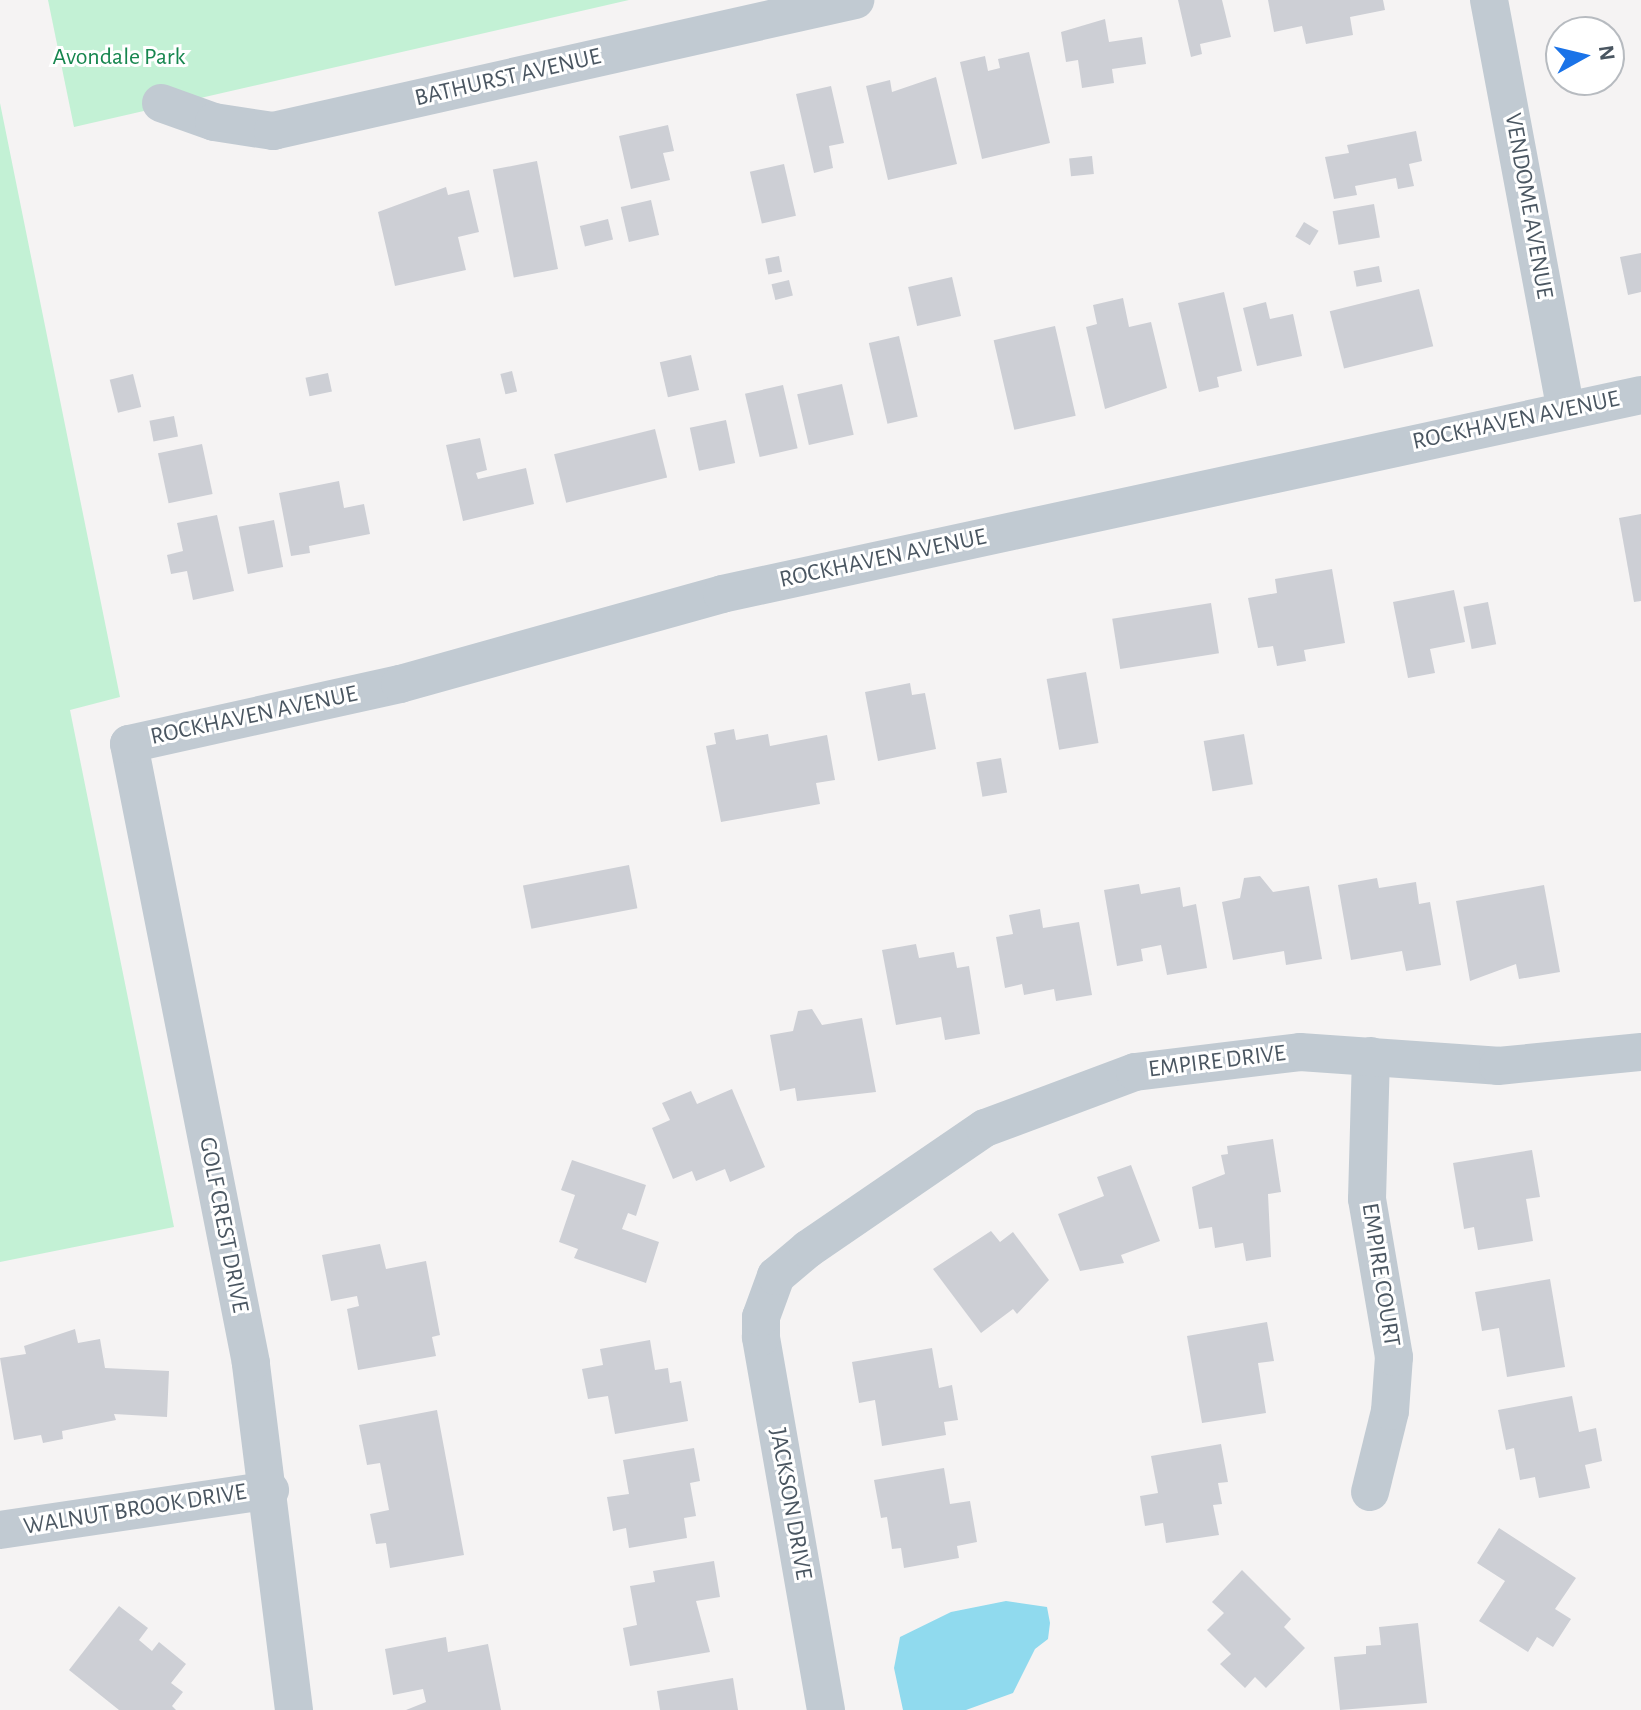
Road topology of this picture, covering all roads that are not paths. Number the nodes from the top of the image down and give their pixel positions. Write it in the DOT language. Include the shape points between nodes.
graph roads {
  1 [pos="855,0"];
  2 [pos="1489,0"];
  3 [pos="161,103"];
  4 [pos="1641,395"];
  5 [pos="1566,411"];
  6 [pos="129,744"];
  7 [pos="1641,1052"];
  8 [pos="1371,1056"];
  9 [pos="766,1297"];
  10 [pos="270,1490"];
  11 [pos="1370,1492"];
  12 [pos="0,1530"];
  13 [pos="294,1710"];
  14 [pos="826,1710"];
  1 -- 3 [label="street, BATHURST AVENUE" via="273,131 214,122"];
  2 -- 5 [label="street, VENDOME AVENUE"];
  4 -- 5 [label="street, ROCKHAVEN AVENUE"];
  5 -- 6 [label="street, ROCKHAVEN AVENUE" via="722,594 400,684"];
  6 -- 10 [label="street, GOLF CREST DRIVE"];
  7 -- 8 [label="street, EMPIRE DRIVE" via="1498,1066"];
  8 -- 9 [label="street, EMPIRE DRIVE" via="1300,1052 1181,1062 1030,1108 928,1162 866,1205 776,1276"];
  8 -- 11 [label="street, EMPIRE COURT" via="1367,1199 1394,1357 1390,1411"];
  9 -- 14 [label="street, JACKSON DRIVE" via="761,1337"];
  10 -- 12 [label="street, WALNUT BROOK DRIVE"];
  10 -- 13 [label="street, GOLF CREST DRIVE"];
}
